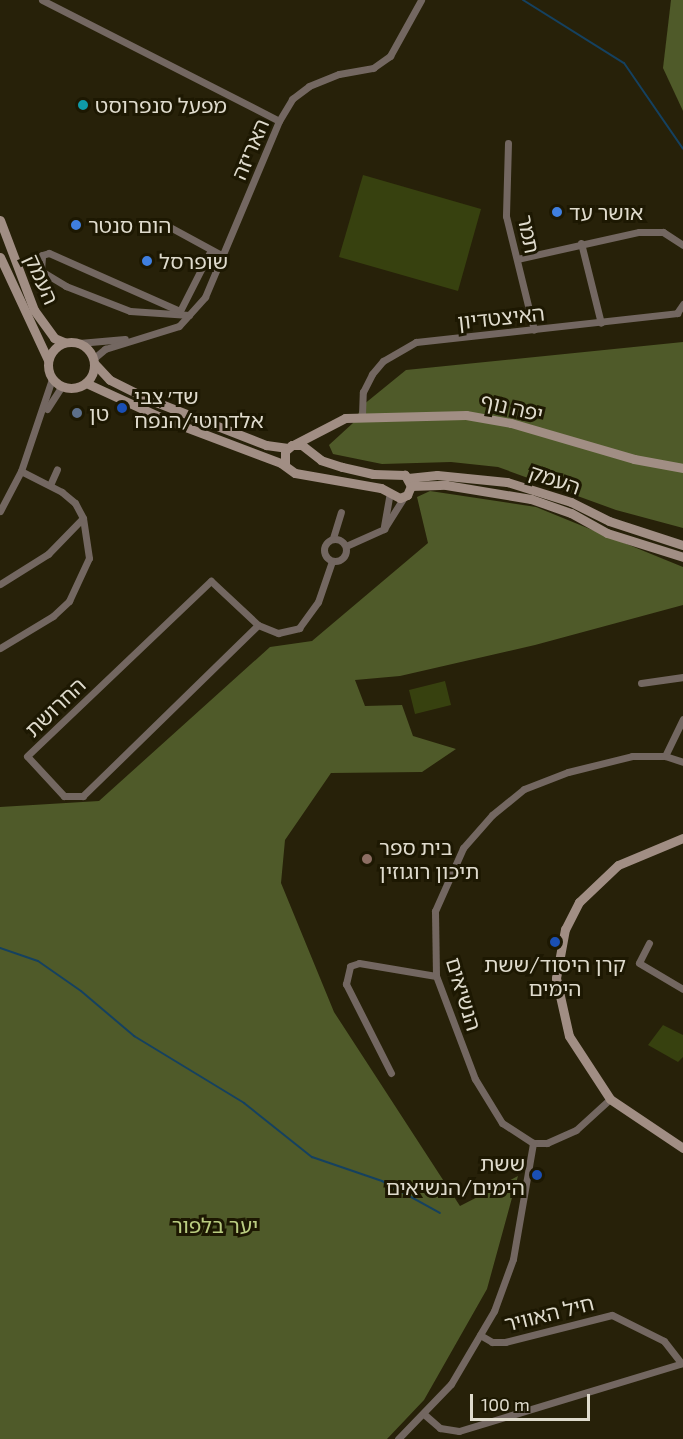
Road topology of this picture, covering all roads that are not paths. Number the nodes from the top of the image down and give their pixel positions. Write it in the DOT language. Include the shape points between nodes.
graph roads {
  1 [pos="42,0"];
  2 [pos="421,0"];
  3 [pos="279,121"];
  4 [pos="508,143"];
  5 [pos="0,220"];
  6 [pos="168,226"];
  7 [pos="581,243"];
  8 [pos="683,245"];
  9 [pos="212,250"];
  10 [pos="223,256"];
  11 [pos="0,257"];
  12 [pos="517,259"];
  13 [pos="683,304"];
  14 [pos="180,310"];
  15 [pos="189,315"];
  16 [pos="601,323"];
  17 [pos="534,330"];
  18 [pos="137,338"];
  19 [pos="64,342"];
  20 [pos="79,343"];
  21 [pos="48,361"];
  22 [pos="93,361"];
  23 [pos="52,379"];
  24 [pos="86,382"];
  25 [pos="62,386"];
  26 [pos="43,416"];
  27 [pos="362,416"];
  28 [pos="329,423"];
  29 [pos="290,447"];
  30 [pos="311,452"];
  31 [pos="285,465"];
  32 [pos="683,468"];
  33 [pos="57,469"];
  34 [pos="21,471"];
  35 [pos="410,482"];
  36 [pos="50,485"];
  37 [pos="390,493"];
  38 [pos="404,497"];
  39 [pos="0,511"];
  40 [pos="341,512"];
  41 [pos="83,518"];
  42 [pos="384,529"];
  43 [pos="333,538"];
  44 [pos="683,545"];
  45 [pos="346,546"];
  46 [pos="683,556"];
  47 [pos="332,561"];
  48 [pos="0,584"];
  49 [pos="258,625"];
  50 [pos="0,648"];
  51 [pos="683,677"];
  52 [pos="641,683"];
  53 [pos="683,719"];
  54 [pos="665,756"];
  55 [pos="683,762"];
  56 [pos="683,838"];
  57 [pos="649,943"];
  58 [pos="436,976"];
  59 [pos="683,989"];
  60 [pos="391,1072"];
  61 [pos="610,1099"];
  62 [pos="533,1143"];
  63 [pos="683,1148"];
  64 [pos="480,1335"];
  65 [pos="682,1363"];
  66 [pos="425,1415"];
  67 [pos="398,1439"];
  1 -- 3 [label="street"];
  2 -- 3 [label="street, האריזה" via="390,56 373,68 309,86 292,99"];
  3 -- 10 [label="street, האריזה"];
  4 -- 12 [label="street, תמר" via="506,216"];
  5 -- 19 [label="main road, העמק" via="34,310 54,338"];
  6 -- 9 [label="street"];
  7 -- 8 [label="street" via="639,232 663,232"];
  7 -- 12 [label="street"];
  7 -- 16 [label="street"];
  9 -- 10 [label="street"];
  9 -- 14 [label="street"];
  10 -- 15 [label="street, האריזה" via="205,297"];
  11 -- 21 [label="main road, העמק"];
  12 -- 17 [label="street, תמר"];
  13 -- 16 [label="street, האיצטדיון" via="677,313"];
  14 -- 15 [label="street"];
  14 -- 15 [label="street" via="49,253 42,255 41,271 66,286 130,311"];
  15 -- 18 [label="street, האריזה" via="179,326"];
  16 -- 17 [label="street, האיצטדיון"];
  17 -- 27 [label="street, האיצטדיון" via="416,342 383,361 372,374 363,392"];
  18 -- 20 [label="street, האריזה"];
  18 -- 22 [label="street, האריזה" via="105,349"];
  19 -- 20 [label="main road"];
  19 -- 21 [label="main road" via="54,348"];
  20 -- 22 [label="main road"];
  21 -- 23 [label="main road"];
  22 -- 24 [label="main road"];
  22 -- 29 [label="main road, העמק" via="110,380 148,399 266,445"];
  23 -- 25 [label="main road"];
  23 -- 26 [label="street"];
  24 -- 25 [label="main road" via="74,388"];
  24 -- 31 [label="main road" via="166,420"];
  25 -- 26 [label="street"];
  26 -- 34 [label="street"];
  27 -- 28 [label="main road, יפה נוף"];
  27 -- 32 [label="main road, יפה נוף" via="489,418 638,460"];
  28 -- 29 [label="main road, יפה נוף"];
  28 -- 30 [label="main road" via="315,437"];
  29 -- 30 [label="main road, העמק" via="302,445"];
  29 -- 31 [label="main road" via="284,456"];
  30 -- 35 [label="main road, העמק" via="342,467"];
  31 -- 37 [label="main road" via="295,473 311,473"];
  33 -- 36 [label="street"];
  34 -- 36 [label="street"];
  34 -- 39 [label="street"];
  35 -- 38 [label="main road"];
  35 -- 44 [label="main road, העמק" via="437,475 507,482 572,502 609,521"];
  35 -- 46 [label="main road, העמק" via="446,484 531,499 571,513 607,533"];
  36 -- 41 [label="street" via="75,503"];
  37 -- 38 [label="main road"];
  37 -- 42 [label="street"];
  38 -- 42 [label="street"];
  40 -- 43 [label="street"];
  41 -- 48 [label="street" via="48,554"];
  41 -- 50 [label="street" via="89,558 69,601 53,616"];
  42 -- 45 [label="street"];
  43 -- 45 [label="street"];
  43 -- 47 [label="street" via="323,549"];
  45 -- 47 [label="street" via="342,559"];
  47 -- 49 [label="street" via="318,602 299,628 278,633"];
  49 -- 49 [label="street, החרושת" via="83,796 64,796 27,756 211,581"];
  51 -- 52 [label="street"];
  53 -- 54 [label="street"];
  54 -- 55 [label="street, הנשיאים"];
  54 -- 58 [label="street, הנשיאים" via="632,756 568,772 524,789 492,815 463,848 435,911"];
  56 -- 61 [label="main road" via="618,865 579,902 565,930 556,978 561,1009 569,1036"];
  57 -- 59 [label="street" via="639,963"];
  58 -- 60 [label="street" via="359,963 350,966 346,984"];
  58 -- 62 [label="street, הנשיאים" via="488,1104 502,1123"];
  61 -- 62 [label="street" via="576,1130 562,1138"];
  61 -- 63 [label="main road"];
  62 -- 64 [label="street" via="513,1259"];
  64 -- 65 [label="street, חיל האוויר" via="492,1342 505,1342 612,1315 664,1341"];
  64 -- 66 [label="street" via="452,1384"];
  65 -- 66 [label="street" via="459,1431 440,1428"];
  66 -- 67 [label="street"];
}
